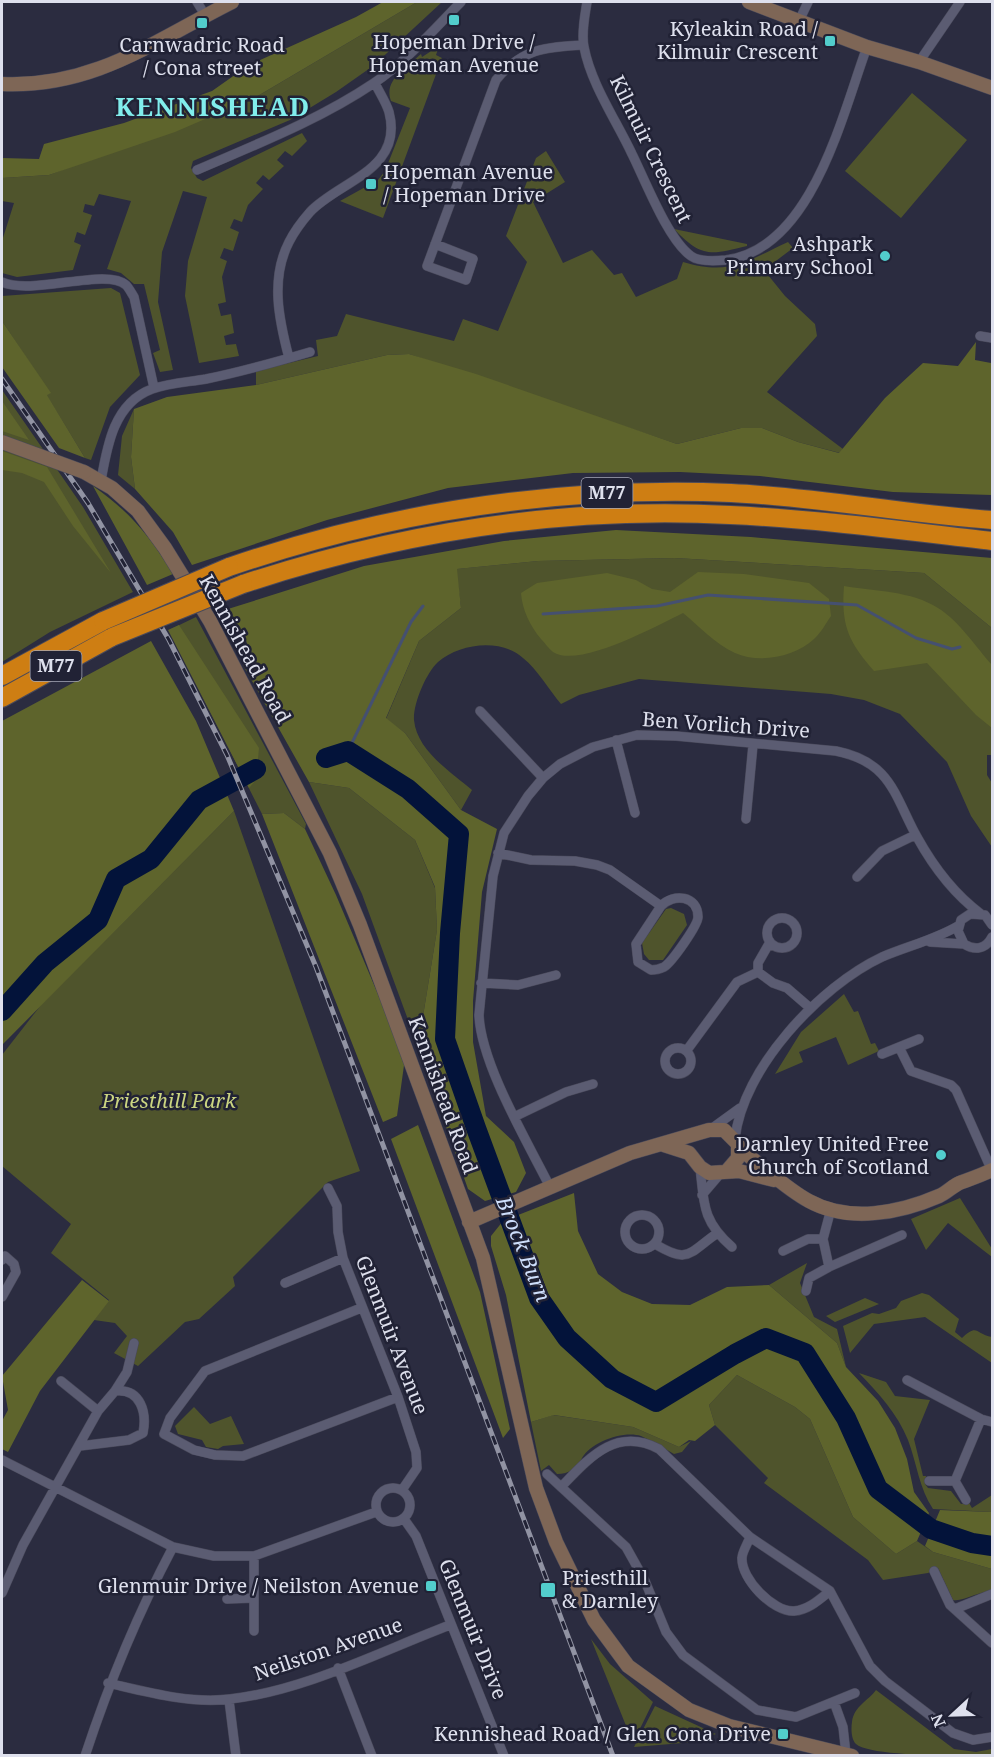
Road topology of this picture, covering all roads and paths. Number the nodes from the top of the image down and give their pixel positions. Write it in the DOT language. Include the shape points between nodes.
graph roads {
  1 [pos="197,2"];
  2 [pos="232,2"];
  3 [pos="461,2"];
  4 [pos="587,2"];
  5 [pos="749,2"];
  6 [pos="808,2"];
  7 [pos="960,2"];
  8 [pos="205,15"];
  9 [pos="799,21"];
  10 [pos="583,45"];
  11 [pos="867,47"];
  12 [pos="919,62"];
  13 [pos="375,83"];
  14 [pos="2,84"];
  15 [pos="993,88"];
  16 [pos="196,170"];
  17 [pos="435,244"];
  18 [pos="2,282"];
  19 [pos="980,336"];
  20 [pos="993,338"];
  21 [pos="310,352"];
  22 [pos="289,358"];
  23 [pos="153,388"];
  24 [pos="2,442"];
  25 [pos="102,482"];
  26 [pos="993,518"];
  27 [pos="993,541"];
  28 [pos="107,629"];
  29 [pos="2,676"];
  30 [pos="2,698"];
  31 [pos="480,711"];
  32 [pos="616,740"];
  33 [pos="753,745"];
  34 [pos="543,778"];
  35 [pos="635,813"];
  36 [pos="746,819"];
  37 [pos="915,834"];
  38 [pos="498,853"];
  39 [pos="857,877"];
  40 [pos="958,897"];
  41 [pos="661,906"];
  42 [pos="981,914"];
  43 [pos="960,923"];
  44 [pos="993,926"];
  45 [pos="993,937"];
  46 [pos="770,942"];
  47 [pos="928,942"];
  48 [pos="964,944"];
  49 [pos="758,972"];
  50 [pos="556,975"];
  51 [pos="481,983"];
  52 [pos="809,1007"];
  53 [pos="919,1039"];
  54 [pos="899,1047"];
  55 [pos="687,1050"];
  56 [pos="882,1054"];
  57 [pos="593,1084"];
  58 [pos="740,1108"];
  59 [pos="516,1116"];
  60 [pos="706,1132"];
  61 [pos="737,1144"];
  62 [pos="662,1145"];
  63 [pos="698,1163"];
  64 [pos="992,1171"];
  65 [pos="723,1173"];
  66 [pos="776,1180"];
  67 [pos="550,1187"];
  68 [pos="328,1188"];
  69 [pos="702,1196"];
  70 [pos="831,1209"];
  71 [pos="469,1222"];
  72 [pos="716,1234"];
  73 [pos="902,1235"];
  74 [pos="823,1239"];
  75 [pos="655,1244"];
  76 [pos="732,1247"];
  77 [pos="783,1251"];
  78 [pos="343,1258"];
  79 [pos="2,1260"];
  80 [pos="829,1267"];
  81 [pos="285,1283"];
  82 [pos="5,1284"];
  83 [pos="806,1291"];
  84 [pos="2,1297"];
  85 [pos="361,1308"];
  86 [pos="134,1342"];
  87 [pos="907,1380"];
  88 [pos="61,1381"];
  89 [pos="115,1391"];
  90 [pos="398,1397"];
  91 [pos="98,1411"];
  92 [pos="981,1419"];
  93 [pos="993,1422"];
  94 [pos="80,1446"];
  95 [pos="2,1461"];
  96 [pos="547,1474"];
  97 [pos="929,1481"];
  98 [pos="955,1481"];
  99 [pos="58,1487"];
  100 [pos="561,1487"];
  101 [pos="402,1490"];
  102 [pos="966,1500"];
  103 [pos="376,1512"];
  104 [pos="404,1519"];
  105 [pos="750,1537"];
  106 [pos="172,1547"];
  107 [pos="254,1557"];
  108 [pos="934,1571"];
  109 [pos="830,1591"];
  110 [pos="2,1593"];
  111 [pos="993,1594"];
  112 [pos="254,1598"];
  113 [pos="227,1599"];
  114 [pos="955,1608"];
  115 [pos="450,1624"];
  116 [pos="254,1631"];
  117 [pos="993,1643"];
  118 [pos="338,1668"];
  119 [pos="108,1683"];
  120 [pos="855,1693"];
  121 [pos="229,1700"];
  122 [pos="834,1702"];
  123 [pos="993,1737"];
  124 [pos="86,1755"];
  125 [pos="236,1755"];
  126 [pos="372,1755"];
  127 [pos="504,1755"];
  128 [pos="849,1755"];
  1 -- 8 [label="street"];
  2 -- 8 [label="street"];
  3 -- 13 [label="street"];
  4 -- 10 [label="street, Kilmuir Crescent"];
  5 -- 9 [label="street"];
  6 -- 9 [label="street"];
  7 -- 12 [label="street"];
  8 -- 14 [label="street" via="144,50 75,78 42,84"];
  9 -- 11 [label="street"];
  10 -- 11 [label="street, Kilmuir Crescent" via="606,102 671,234 692,257 715,261 736,259 767,243 802,208 819,177"];
  10 -- 17 [label="street" via="548,47 526,54 510,63 496,80"];
  11 -- 12 [label="street"];
  12 -- 15 [label="street"];
  13 -- 16 [label="street" via="296,128"];
  13 -- 22 [label="street" via="389,111 384,153 373,168 310,212 289,242 279,276 278,315"];
  17 -- 17 [label="street" via="427,266 466,280 473,259"];
  18 -- 23 [label="street" via="33,287 104,279 126,285 134,297"];
  19 -- 20 [label="street"];
  21 -- 22 [label="street"];
  22 -- 23 [label="street"];
  23 -- 25 [label="street" via="126,406 117,420"];
  24 -- 25 [label="street, Kennishead Road, bridge"];
  25 -- 71 [label="street, Kennishead Road" via="138,511 179,569 330,853"];
  26 -- 28 [label="highway, M77, bridge" via="958,518 734,494 621,492 460,507 369,525 229,567"];
  27 -- 28 [label="highway, M77, bridge" via="729,515 588,516 501,524 415,537 303,565"];
  28 -- 29 [label="highway, M77"];
  28 -- 30 [label="highway, M77"];
  31 -- 34 [label="street"];
  32 -- 33 [label="street, Ben Vorlich Drive" via="657,735"];
  32 -- 34 [label="street, Ben Vorlich Drive" via="576,755"];
  32 -- 35 [label="street"];
  33 -- 36 [label="street"];
  33 -- 37 [label="street, Ben Vorlich Drive" via="858,757 890,782"];
  34 -- 38 [label="street, Ben Vorlich Drive" via="514,815"];
  37 -- 39 [label="street" via="882,851"];
  37 -- 40 [label="street, Ben Vorlich Drive"];
  38 -- 41 [label="street" via="597,865"];
  38 -- 51 [label="street, Ben Vorlich Drive"];
  40 -- 42 [label="street, Ben Vorlich Drive"];
  40 -- 43 [label="street, Ben Vorlich Drive"];
  41 -- 41 [label="street" via="672,897 683,897 694,906 698,918 668,963 651,970 638,962 636,944"];
  42 -- 43 [label="street" via="970,914"];
  42 -- 44 [label="street, Ben Vorlich Drive"];
  43 -- 47 [label="street"];
  43 -- 48 [label="street, Ben Vorlich Drive" via="958,936"];
  45 -- 48 [label="street" via="980,948"];
  46 -- 49 [label="street" via="758,963"];
  47 -- 48 [label="street"];
  47 -- 52 [label="street" via="882,957 844,979"];
  49 -- 52 [label="street" via="787,988"];
  49 -- 55 [label="street" via="737,982"];
  50 -- 51 [label="street" via="519,985"];
  51 -- 59 [label="street, Ben Vorlich Drive" via="479,1015 483,1046"];
  52 -- 58 [label="street"];
  53 -- 54 [label="street"];
  54 -- 56 [label="street"];
  54 -- 64 [label="street" via="911,1071 956,1090"];
  57 -- 59 [label="street"];
  58 -- 60 [label="street"];
  58 -- 61 [label="street"];
  59 -- 67 [label="street, Ben Vorlich Drive"];
  60 -- 61 [label="street" via="724,1130"];
  60 -- 62 [label="street"];
  60 -- 63 [label="street" via="694,1146"];
  61 -- 65 [label="street" via="738,1158"];
  61 -- 66 [label="street"];
  62 -- 63 [label="street" via="682,1149"];
  62 -- 67 [label="street" via="630,1153"];
  63 -- 65 [label="street" via="709,1173"];
  63 -- 69 [label="street"];
  64 -- 70 [label="street" via="950,1187 933,1199 892,1211 869,1214"];
  65 -- 66 [label="street" via="753,1173"];
  65 -- 69 [label="street"];
  66 -- 70 [label="street" via="811,1202"];
  67 -- 71 [label="street"];
  68 -- 78 [label="street, Glenmuir Avenue" via="337,1206"];
  69 -- 72 [label="street"];
  70 -- 74 [label="street"];
  71 -- 128 [label="street, Kennishead Road" via="489,1278 536,1488 583,1600 606,1639 643,1679 689,1710 729,1726"];
  72 -- 75 [label="street" via="682,1257"];
  72 -- 76 [label="street"];
  73 -- 80 [label="street"];
  74 -- 77 [label="street" via="808,1239"];
  74 -- 80 [label="street"];
  78 -- 81 [label="street"];
  78 -- 85 [label="street, Glenmuir Avenue"];
  79 -- 82 [label="street" via="5,1256 16,1268"];
  80 -- 83 [label="street" via="809,1278"];
  82 -- 84 [label="street"];
  85 -- 90 [label="street, Glenmuir Avenue"];
  85 -- 90 [label="street" via="205,1371 170,1418 164,1434 194,1450 243,1456"];
  86 -- 89 [label="street" via="127,1372"];
  87 -- 92 [label="street"];
  88 -- 91 [label="street"];
  89 -- 91 [label="street"];
  89 -- 94 [label="street" via="135,1397 142,1405 146,1416 143,1433 129,1440"];
  90 -- 101 [label="street, Glenmuir Avenue" via="416,1452 417,1468"];
  91 -- 94 [label="street"];
  92 -- 93 [label="street"];
  92 -- 98 [label="street"];
  94 -- 99 [label="street"];
  95 -- 99 [label="street"];
  96 -- 100 [label="street"];
  97 -- 98 [label="street"];
  98 -- 102 [label="street"];
  99 -- 106 [label="street"];
  99 -- 110 [label="street" via="23,1545"];
  100 -- 105 [label="street" via="595,1453 620,1443 645,1442 669,1457"];
  100 -- 122 [label="street" via="626,1547 666,1632 683,1655 764,1713 796,1717"];
  101 -- 103 [label="street" via="391,1488 381,1492 375,1501"];
  101 -- 104 [label="street, Glenmuir Drive" via="410,1504"];
  103 -- 104 [label="street" via="389,1522"];
  103 -- 107 [label="street"];
  104 -- 115 [label="street, Glenmuir Drive" via="416,1536"];
  105 -- 109 [label="street"];
  105 -- 109 [label="street" via="741,1557 746,1575 762,1596 791,1611 806,1608"];
  106 -- 107 [label="street" via="214,1556"];
  106 -- 119 [label="street"];
  107 -- 112 [label="street"];
  108 -- 114 [label="street" via="945,1598"];
  109 -- 123 [label="street" via="870,1666 885,1681 959,1736 973,1740"];
  111 -- 114 [label="street"];
  112 -- 113 [label="street"];
  112 -- 116 [label="street"];
  114 -- 117 [label="street"];
  115 -- 118 [label="street, Neilston Avenue"];
  115 -- 127 [label="street, Glenmuir Drive"];
  118 -- 121 [label="street, Neilston Avenue" via="284,1688"];
  118 -- 126 [label="street"];
  119 -- 121 [label="street, Neilston Avenue" via="161,1695"];
  119 -- 124 [label="street"];
  120 -- 122 [label="street"];
  121 -- 125 [label="street"];
  122 -- 128 [label="street"];
}
